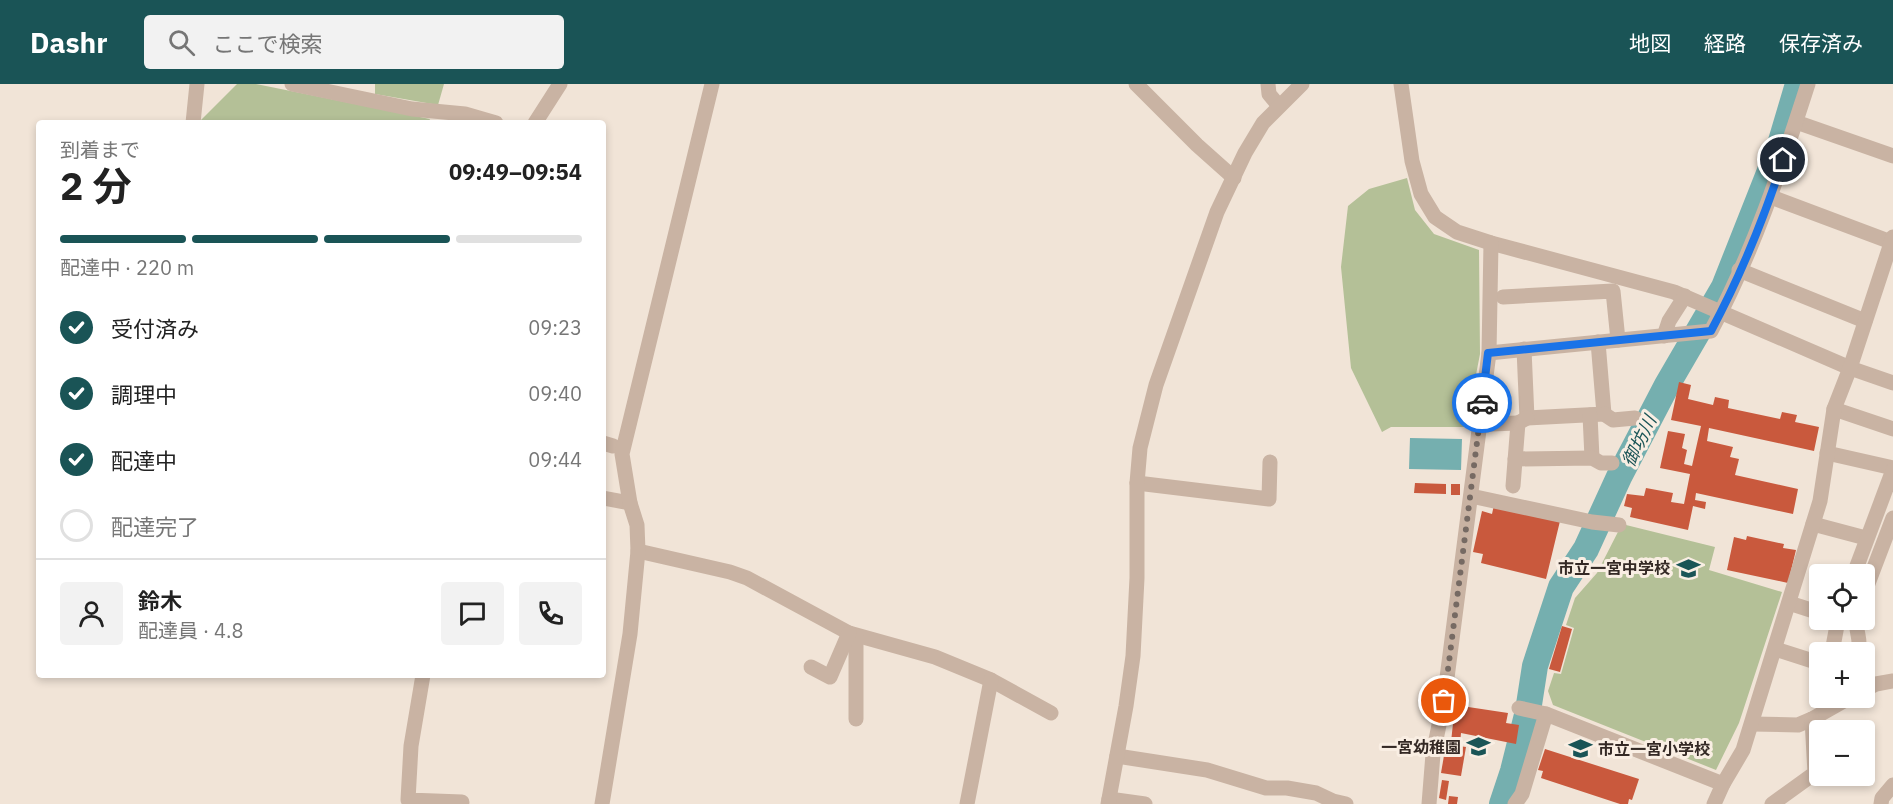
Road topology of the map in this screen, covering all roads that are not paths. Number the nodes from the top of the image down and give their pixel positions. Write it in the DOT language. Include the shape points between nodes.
graph roads {
  1 [pos="197,84"];
  2 [pos="292,84"];
  3 [pos="560,84"];
  4 [pos="712,84"];
  5 [pos="1136,84"];
  6 [pos="1268,84"];
  7 [pos="1302,84"];
  8 [pos="1401,84"];
  9 [pos="1808,84"];
  10 [pos="1279,106"];
  11 [pos="193,120"];
  12 [pos="486,120"];
  13 [pos="537,120"];
  14 [pos="1796,122"];
  15 [pos="1893,156"];
  16 [pos="1234,178"];
  17 [pos="1771,197"];
  18 [pos="1892,240"];
  19 [pos="1491,243"];
  20 [pos="1739,270"];
  21 [pos="1685,296"];
  22 [pos="1503,297"];
  23 [pos="1715,309"];
  24 [pos="1865,321"];
  25 [pos="1664,336"];
  26 [pos="1618,340"];
  27 [pos="1598,342"];
  28 [pos="1524,350"];
  29 [pos="1493,352"];
  30 [pos="1850,368"];
  31 [pos="1893,383"];
  32 [pos="1834,409"];
  33 [pos="1597,414"];
  34 [pos="1635,418"];
  35 [pos="1523,420"];
  36 [pos="1490,424"];
  37 [pos="1893,429"];
  38 [pos="1827,453"];
  39 [pos="1592,458"];
  40 [pos="1515,459"];
  41 [pos="1270,462"];
  42 [pos="1612,463"];
  43 [pos="1893,469"];
  44 [pos="1137,483"];
  45 [pos="1513,486"];
  46 [pos="1476,496"];
  47 [pos="606,499"];
  48 [pos="630,503"];
  49 [pos="1893,518"];
  50 [pos="1606,524"];
  51 [pos="1813,524"];
  52 [pos="1862,537"];
  53 [pos="638,551"];
  54 [pos="1858,564"];
  55 [pos="1875,565"];
  56 [pos="1789,603"];
  57 [pos="1809,609"];
  58 [pos="853,635"];
  59 [pos="1775,649"];
  60 [pos="1809,660"];
  61 [pos="811,668"];
  62 [pos="422,678"];
  63 [pos="992,680"];
  64 [pos="1893,681"];
  65 [pos="1875,684"];
  66 [pos="1519,708"];
  67 [pos="1824,708"];
  68 [pos="1051,713"];
  69 [pos="1541,713"];
  70 [pos="856,719"];
  71 [pos="1812,719"];
  72 [pos="1752,724"];
  73 [pos="1117,756"];
  74 [pos="1723,784"];
  75 [pos="1893,784"];
  76 [pos="1108,801"];
  77 [pos="462,802"];
  78 [pos="602,804"];
  79 [pos="967,804"];
  80 [pos="1145,804"];
  81 [pos="1346,804"];
  82 [pos="1429,804"];
  83 [pos="1515,804"];
  84 [pos="1714,804"];
  85 [pos="1772,804"];
  86 [pos="1881,804"];
  1 -- 11 [label="street"];
  2 -- 12 [label="street"];
  3 -- 13 [label="street"];
  4 -- 48 [label="street" via="622,454"];
  5 -- 16 [label="street"];
  6 -- 10 [label="street" via="1269,94"];
  7 -- 10 [label="street"];
  8 -- 19 [label="street" via="1421,194 1435,217 1457,232"];
  9 -- 14 [label="street"];
  10 -- 16 [label="street" via="1263,123"];
  14 -- 15 [label="street"];
  14 -- 17 [label="street"];
  16 -- 44 [label="street" via="1217,212 1156,385 1140,448"];
  17 -- 18 [label="street"];
  17 -- 20 [label="street"];
  18 -- 24 [label="street"];
  19 -- 21 [label="street"];
  19 -- 29 [label="street"];
  20 -- 23 [label="street"];
  20 -- 24 [label="street"];
  21 -- 23 [label="street"];
  21 -- 25 [label="street"];
  22 -- 26 [label="street" via="1613,291"];
  23 -- 25 [label="street" via="1711,331"];
  23 -- 30 [label="street"];
  24 -- 30 [label="street"];
  25 -- 26 [label="street"];
  26 -- 27 [label="street"];
  27 -- 28 [label="street"];
  27 -- 33 [label="street"];
  28 -- 29 [label="street"];
  28 -- 35 [label="street"];
  29 -- 46 [label="street"];
  30 -- 31 [label="street"];
  30 -- 32 [label="street"];
  32 -- 37 [label="street"];
  32 -- 38 [label="street"];
  33 -- 34 [label="street" via="1613,420"];
  33 -- 35 [label="street"];
  33 -- 39 [label="street"];
  35 -- 36 [label="street"];
  35 -- 40 [label="street"];
  38 -- 43 [label="street"];
  38 -- 51 [label="street"];
  39 -- 40 [label="street"];
  39 -- 42 [label="street"];
  40 -- 45 [label="street"];
  41 -- 44 [label="street" via="1269,499"];
  43 -- 54 [label="street"];
  44 -- 73 [label="street" via="1133,656"];
  46 -- 50 [label="street"];
  46 -- 82 [label="street" via="1433,754"];
  47 -- 48 [label="street"];
  48 -- 53 [label="street" via="637,525"];
  49 -- 55 [label="street"];
  51 -- 52 [label="street"];
  51 -- 56 [label="street"];
  53 -- 58 [label="street" via="747,578"];
  53 -- 78 [label="street" via="630,634"];
  56 -- 57 [label="street"];
  56 -- 59 [label="street"];
  58 -- 61 [label="street" via="830,677"];
  58 -- 63 [label="street" via="935,657"];
  58 -- 70 [label="street"];
  59 -- 60 [label="street"];
  59 -- 72 [label="street"];
  62 -- 77 [label="street" via="411,746 408,800"];
  63 -- 68 [label="street"];
  63 -- 79 [label="street"];
  64 -- 65 [label="street"];
  66 -- 69 [label="street"];
  67 -- 71 [label="street"];
  69 -- 74 [label="street"];
  69 -- 83 [label="street" via="1522,794"];
  71 -- 72 [label="street" via="1798,724"];
  71 -- 85 [label="street" via="1815,773"];
  72 -- 74 [label="street" via="1743,750"];
  73 -- 76 [label="street"];
  73 -- 81 [label="street" via="1207,770 1266,788 1316,793"];
  74 -- 84 [label="street"];
  75 -- 86 [label="street"];
  76 -- 80 [label="street"];
}
